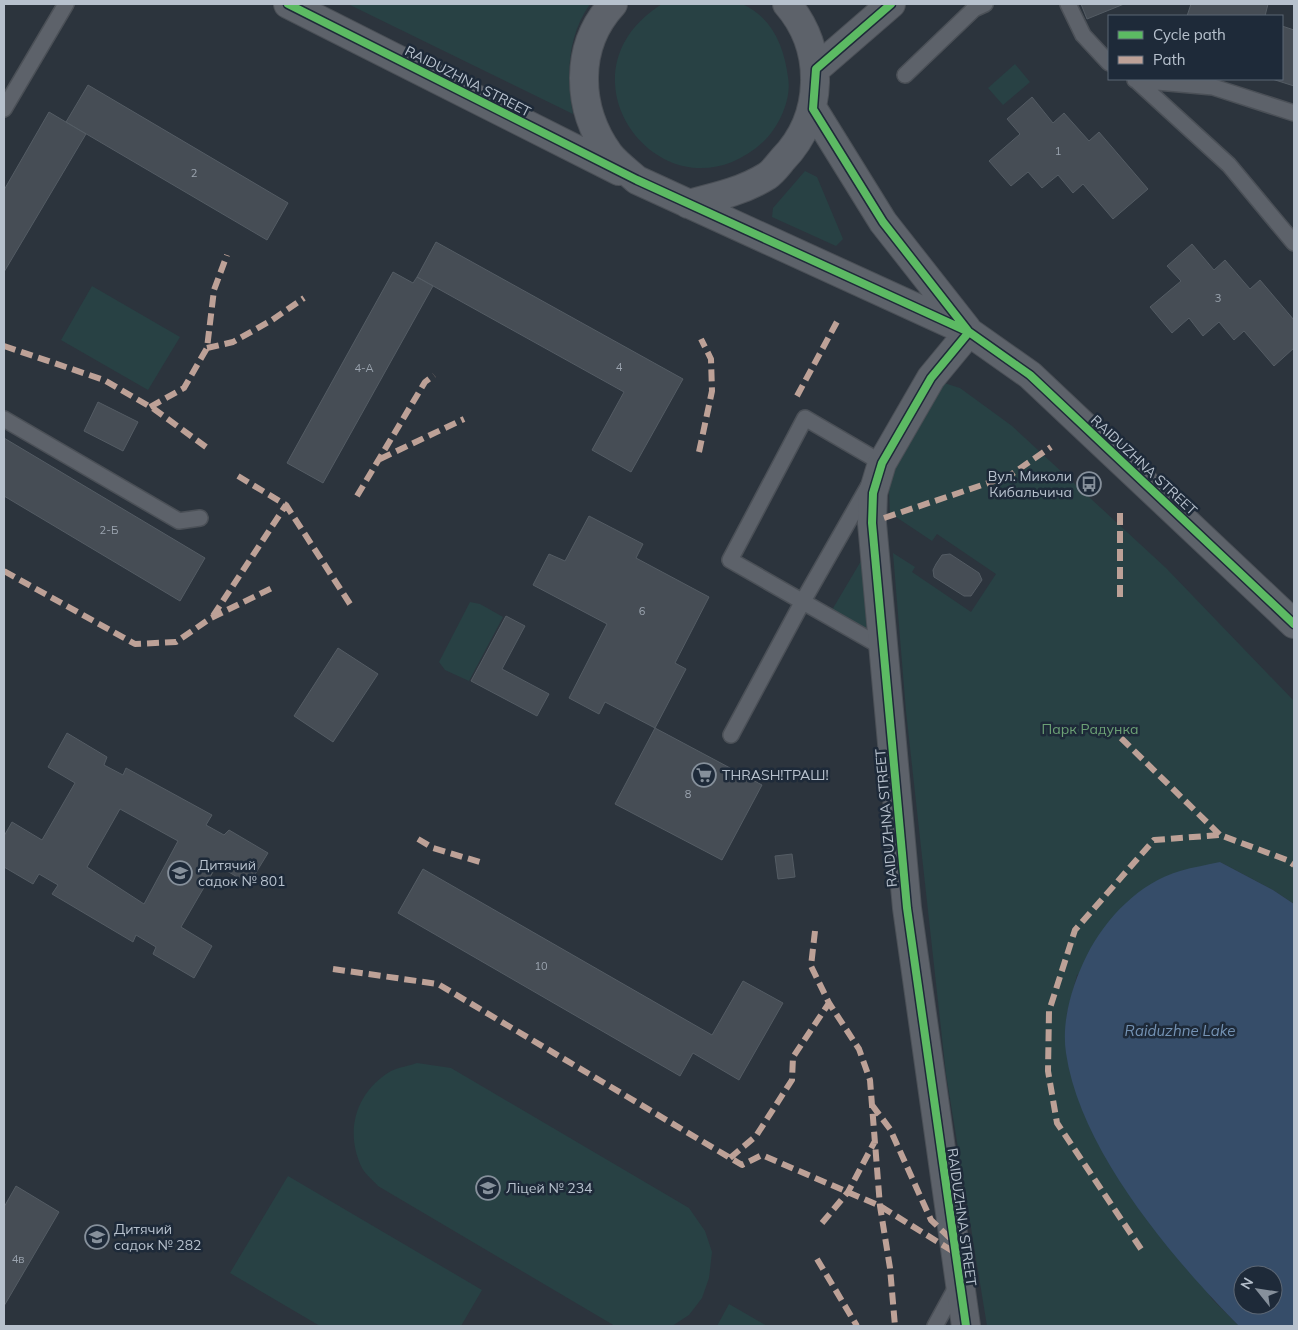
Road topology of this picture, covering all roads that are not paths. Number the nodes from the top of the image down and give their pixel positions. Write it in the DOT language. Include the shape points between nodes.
graph roads {
  1 [pos="66,4"];
  2 [pos="288,4"];
  3 [pos="613,4"];
  4 [pos="787,4"];
  5 [pos="891,4"];
  6 [pos="985,4"];
  7 [pos="1068,4"];
  8 [pos="1108,62"];
  9 [pos="816,69"];
  10 [pos="904,75"];
  11 [pos="1136,80"];
  12 [pos="4,109"];
  13 [pos="813,109"];
  14 [pos="1294,113"];
  15 [pos="637,180"];
  16 [pos="688,204"];
  17 [pos="1294,243"];
  18 [pos="969,332"];
  19 [pos="4,419"];
  20 [pos="882,462"];
  21 [pos="200,518"];
  22 [pos="803,601"];
  23 [pos="1294,624"];
  24 [pos="882,646"];
  25 [pos="730,735"];
  26 [pos="959,1283"];
  27 [pos="935,1326"];
  28 [pos="966,1326"];
  1 -- 12 [label="lane"];
  2 -- 15 [label="street, RAIDUZHNA STREET"];
  3 -- 15 [label="street" via="602,16 587,50 583,87 590,123 609,155"];
  4 -- 9 [label="street" via="810,41"];
  5 -- 9 [label="street"];
  6 -- 10 [label="lane" via="974,9"];
  7 -- 8 [label="lane" via="1083,35"];
  9 -- 13 [label="street"];
  11 -- 14 [label="lane" via="1213,87"];
  11 -- 17 [label="lane" via="1230,165"];
  13 -- 16 [label="street" via="796,146 769,175 733,193"];
  13 -- 18 [label="street, RAIDUZHNA STREET" via="883,222"];
  15 -- 16 [label="street, RAIDUZHNA STREET"];
  16 -- 18 [label="street, RAIDUZHNA STREET"];
  18 -- 20 [label="street, RAIDUZHNA STREET" via="931,378"];
  18 -- 23 [label="street, RAIDUZHNA STREET" via="1030,375"];
  19 -- 21 [label="lane" via="179,521"];
  20 -- 22 [label="lane"];
  20 -- 22 [label="lane" via="805,418 730,560"];
  20 -- 24 [label="street, RAIDUZHNA STREET" via="873,492 872,523"];
  22 -- 24 [label="lane"];
  22 -- 25 [label="lane"];
  24 -- 26 [label="street, RAIDUZHNA STREET" via="907,908"];
  26 -- 27 [label="lane"];
  26 -- 28 [label="street, RAIDUZHNA STREET"];
}
